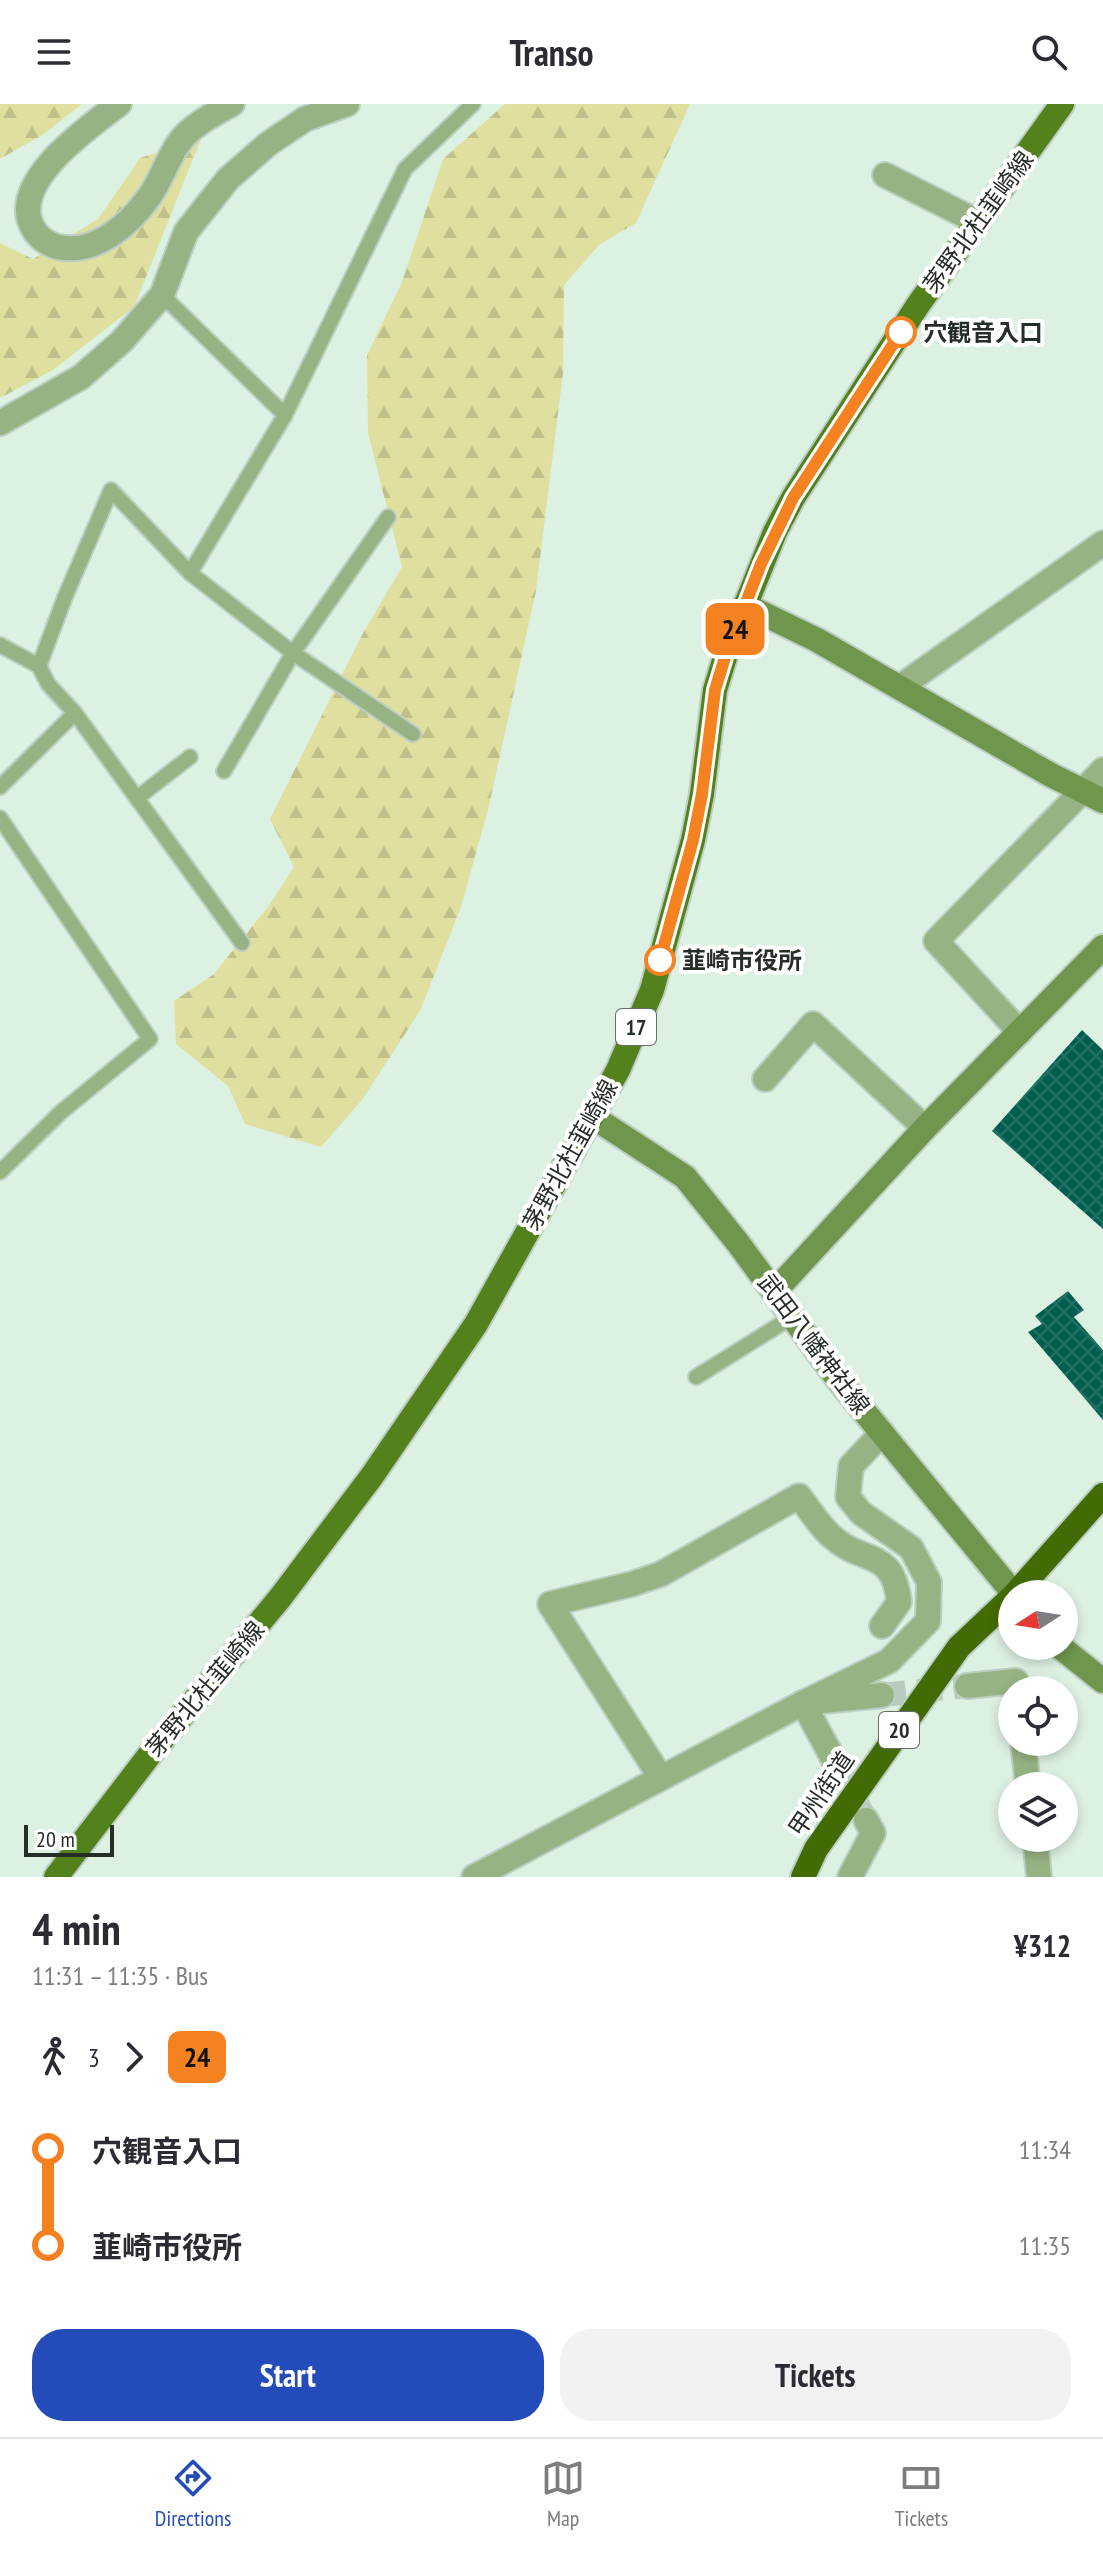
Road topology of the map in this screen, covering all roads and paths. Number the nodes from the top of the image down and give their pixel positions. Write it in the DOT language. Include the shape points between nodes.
graph roads {
  1 [pos="119,104"];
  2 [pos="232,104"];
  3 [pos="347,104"];
  4 [pos="473,104"];
  5 [pos="1062,104"];
  6 [pos="885,175"];
  7 [pos="978,222"];
  8 [pos="162,295"];
  9 [pos="285,415"];
  10 [pos="0,423"];
  11 [pos="388,517"];
  12 [pos="1103,543"];
  13 [pos="190,573"];
  14 [pos="745,605"];
  15 [pos="0,645"];
  16 [pos="293,653"];
  17 [pos="39,666"];
  18 [pos="900,687"];
  19 [pos="75,713"];
  20 [pos="413,734"];
  21 [pos="190,757"];
  22 [pos="1103,770"];
  23 [pos="224,771"];
  24 [pos="0,787"];
  25 [pos="1093,796"];
  26 [pos="137,798"];
  27 [pos="0,818"];
  28 [pos="242,943"];
  29 [pos="1103,947"];
  30 [pos="1020,1032"];
  31 [pos="765,1079"];
  32 [pos="593,1117"];
  33 [pos="925,1128"];
  34 [pos="0,1172"];
  35 [pos="774,1292"];
  36 [pos="792,1317"];
  37 [pos="696,1377"];
  38 [pos="882,1433"];
  39 [pos="1103,1495"];
  40 [pos="893,1537"];
  41 [pos="878,1559"];
  42 [pos="1002,1580"];
  43 [pos="1027,1580"];
  44 [pos="998,1610"];
  45 [pos="882,1626"];
  46 [pos="1077,1660"];
  47 [pos="1103,1681"];
  48 [pos="998,1683"];
  49 [pos="967,1686"];
  50 [pos="882,1695"];
  51 [pos="803,1703"];
  52 [pos="835,1762"];
  53 [pos="661,1778"];
  54 [pos="866,1820"];
  55 [pos="1036,1852"];
  56 [pos="56,1877"];
  57 [pos="474,1877"];
  58 [pos="803,1877"];
  59 [pos="850,1877"];
  60 [pos="1039,1877"];
  1 -- 2 [label="street" via="54,158 28,203 32,227 56,247 90,246 113,234 149,197 180,141"];
  3 -- 8 [label="street" via="305,119 228,179 186,232"];
  4 -- 9 [label="lane" via="405,169"];
  5 -- 7 [label="main road, 茅野北杜韮崎線 / 17"];
  6 -- 7 [label="street"];
  7 -- 14 [label="main road, 茅野北杜韮崎線 / 17" via="793,498"];
  8 -- 9 [label="lane"];
  8 -- 10 [label="street" via="81,377"];
  9 -- 13 [label="lane"];
  11 -- 16 [label="lane"];
  12 -- 18 [label="street"];
  13 -- 16 [label="lane"];
  13 -- 17 [label="lane" via="111,490"];
  14 -- 18 [label="street"];
  14 -- 32 [label="main road, 茅野北杜韮崎線 / 17" via="715,690 693,840 652,990"];
  15 -- 17 [label="lane"];
  16 -- 20 [label="lane"];
  16 -- 23 [label="lane"];
  17 -- 19 [label="lane"];
  18 -- 25 [label="street"];
  19 -- 24 [label="lane"];
  19 -- 26 [label="lane"];
  21 -- 26 [label="lane"];
  22 -- 25 [label="street"];
  25 -- 30 [label="street" via="936,941"];
  26 -- 28 [label="lane"];
  27 -- 34 [label="lane" via="150,1039 60,1113"];
  29 -- 30 [label="street"];
  30 -- 33 [label="street"];
  31 -- 33 [label="street" via="813,1024"];
  32 -- 35 [label="street, 武田八幡神社線" via="685,1177"];
  32 -- 56 [label="main road, 茅野北杜韮崎線 / 17" via="476,1324 372,1476"];
  33 -- 35 [label="street"];
  35 -- 36 [label="street, 武田八幡神社線"];
  36 -- 37 [label="lane"];
  36 -- 38 [label="street, 武田八幡神社線"];
  38 -- 40 [label="street" via="851,1466 848,1497"];
  38 -- 42 [label="street, 武田八幡神社線"];
  39 -- 43 [label="highway, 甲州街道 / 20"];
  40 -- 41 [label="street"];
  40 -- 51 [label="street" via="911,1548 929,1582 928,1621 889,1661"];
  41 -- 45 [label="street" via="896,1579 899,1602"];
  41 -- 53 [label="street" via="854,1552 831,1536 799,1496 661,1574 550,1604"];
  44 -- 58 [label="highway, 甲州街道 / 20" via="959,1647 816,1849"];
  46 -- 47 [label="street"];
  48 -- 49 [label="street"];
  50 -- 51 [label="street"];
  51 -- 52 [label="street"];
  51 -- 53 [label="street"];
  53 -- 57 [label="street"];
  54 -- 59 [label="street" via="873,1833"];
  55 -- 60 [label="street"];
}
